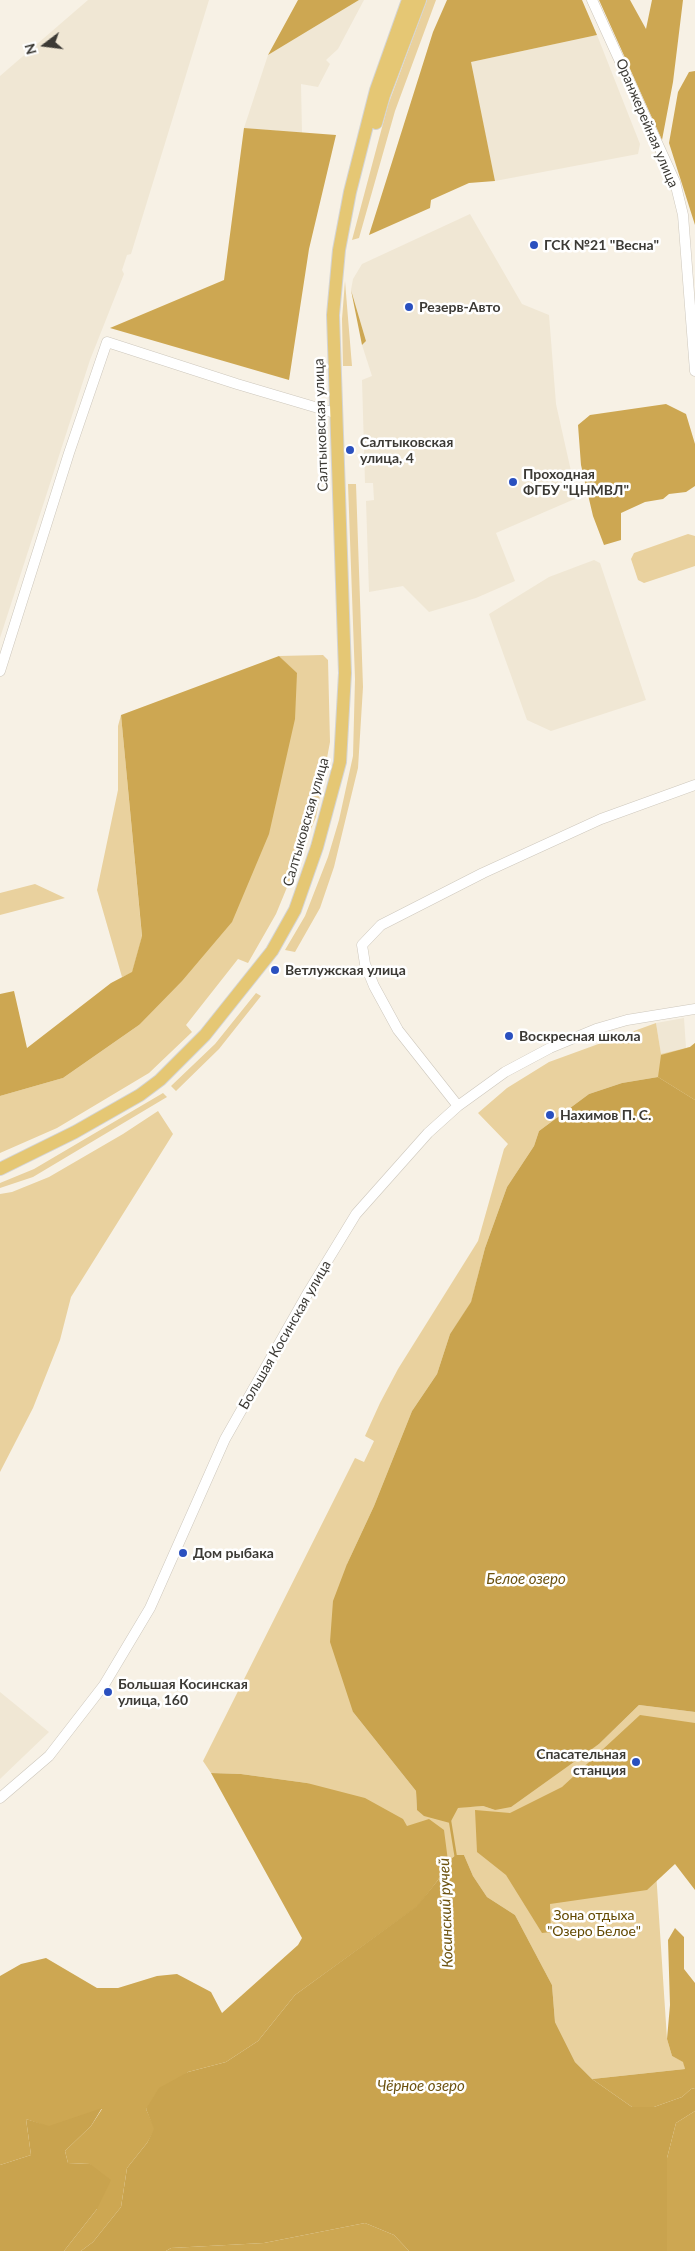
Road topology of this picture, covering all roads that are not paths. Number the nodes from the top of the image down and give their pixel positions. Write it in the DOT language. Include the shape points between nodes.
graph roads {
  1 [pos="408,0"];
  2 [pos="420,0"];
  3 [pos="592,0"];
  4 [pos="339,250"];
  5 [pos="695,371"];
  6 [pos="335,413"];
  7 [pos="0,671"];
  8 [pos="695,785"];
  9 [pos="695,1009"];
  10 [pos="458,1106"];
  11 [pos="0,1169"];
  12 [pos="0,1798"];
  1 -- 4 [label="main road, Салтыковская улица" via="376,90"];
  2 -- 4 [label="main road, Салтыковская улица" via="384,94"];
  3 -- 5 [label="street, Оранжерейная улица" via="675,182 685,231"];
  4 -- 6 [label="main road, Салтыковская улица" via="333,315"];
  6 -- 7 [label="street" via="106,342"];
  6 -- 11 [label="main road, Салтыковская улица" via="345,673 340,762 317,847 295,910 264,963 205,1035 160,1080 97,1121"];
  8 -- 10 [label="street" via="601,819 483,873 381,925 362,944 365,964 374,986 398,1030"];
  9 -- 10 [label="street, Большая Косинская улица" via="627,1020 572,1038 505,1072"];
  10 -- 12 [label="street, Большая Косинская улица" via="428,1133 356,1214 225,1439 150,1608 104,1685 49,1756"];
}
